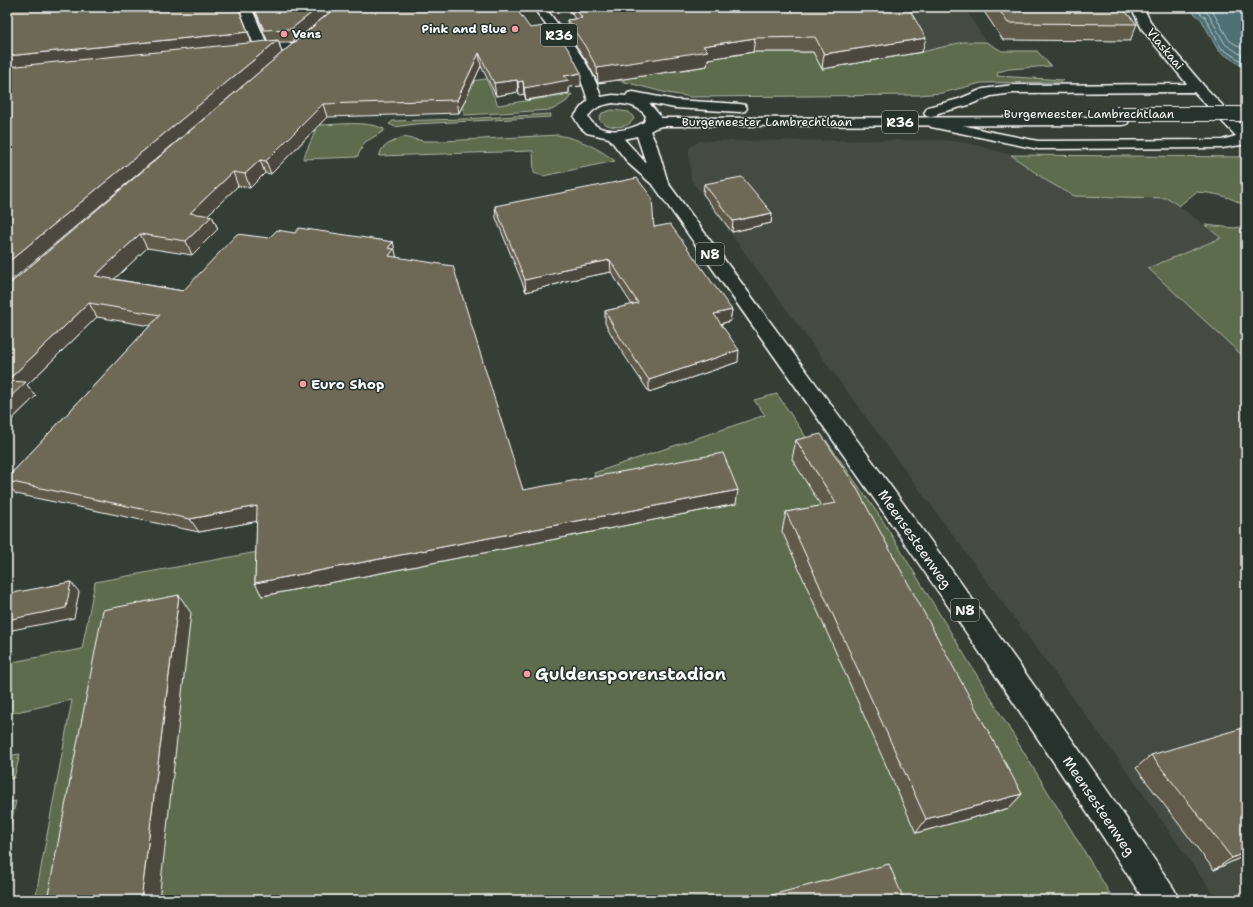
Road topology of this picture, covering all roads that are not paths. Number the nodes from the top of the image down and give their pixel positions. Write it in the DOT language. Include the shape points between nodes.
graph roads {
  1 [pos="245,7"];
  2 [pos="539,7"];
  3 [pos="1137,7"];
  4 [pos="308,38"];
  5 [pos="298,47"];
  6 [pos="262,48"];
  7 [pos="241,50"];
  8 [pos="280,62"];
  9 [pos="579,63"];
  10 [pos="607,86"];
  11 [pos="1198,88"];
  12 [pos="627,100"];
  13 [pos="595,103"];
  14 [pos="649,108"];
  15 [pos="759,111"];
  16 [pos="1246,114"];
  17 [pos="932,118"];
  18 [pos="1119,118"];
  19 [pos="1246,122"];
  20 [pos="646,127"];
  21 [pos="613,134"];
  22 [pos="1222,144"];
  23 [pos="660,183"];
  24 [pos="1163,900"];
  1 -- 6 [label="main road"];
  2 -- 9 [label="main road, R36"];
  3 -- 11 [label="main road, Vlaskaai" via="1146,26"];
  4 -- 5 [label="main road"];
  5 -- 6 [label="main road"];
  5 -- 8 [label="main road"];
  6 -- 7 [label="main road"];
  9 -- 10 [label="main road, R36"];
  9 -- 13 [label="main road, R36" via="594,92"];
  10 -- 12 [label="main road, R36"];
  10 -- 15 [label="main road, R36" via="637,97 675,104 737,107"];
  11 -- 17 [label="main road, Burgemeester Lambrechtlaan" via="1013,89 988,92 964,102 933,110"];
  11 -- 22 [label="main road, Vlaskaai" via="1245,137 1236,142"];
  12 -- 13 [label="main road, R36" via="613,99"];
  12 -- 14 [label="main road, R36"];
  13 -- 21 [label="main road, R36" via="585,109 581,117 582,122 599,132"];
  14 -- 15 [label="main road, Burgemeester Lambrechtlaan / R36" via="676,111"];
  14 -- 20 [label="main road, Meensesteenweg" via="653,116"];
  15 -- 17 [label="main road, Burgemeester Lambrechtlaan / R36"];
  16 -- 18 [label="main road, Burgemeester Lambrechtlaan / R36, bridge"];
  17 -- 18 [label="main road, Burgemeester Lambrechtlaan / R36"];
  17 -- 20 [label="main road, Burgemeester Lambrechtlaan / R36" via="662,122"];
  17 -- 22 [label="main road, Burgemeester Lambrechtlaan" via="936,124 1038,145"];
  18 -- 19 [label="main road, Burgemeester Lambrechtlaan / R36"];
  20 -- 21 [label="main road, R36" via="624,134"];
  20 -- 23 [label="main road, Meensesteenweg / N8"];
  21 -- 23 [label="main road, Meensesteenweg / N8" via="638,166"];
  23 -- 24 [label="main road, Meensesteenweg / N8" via="905,523"];
}
